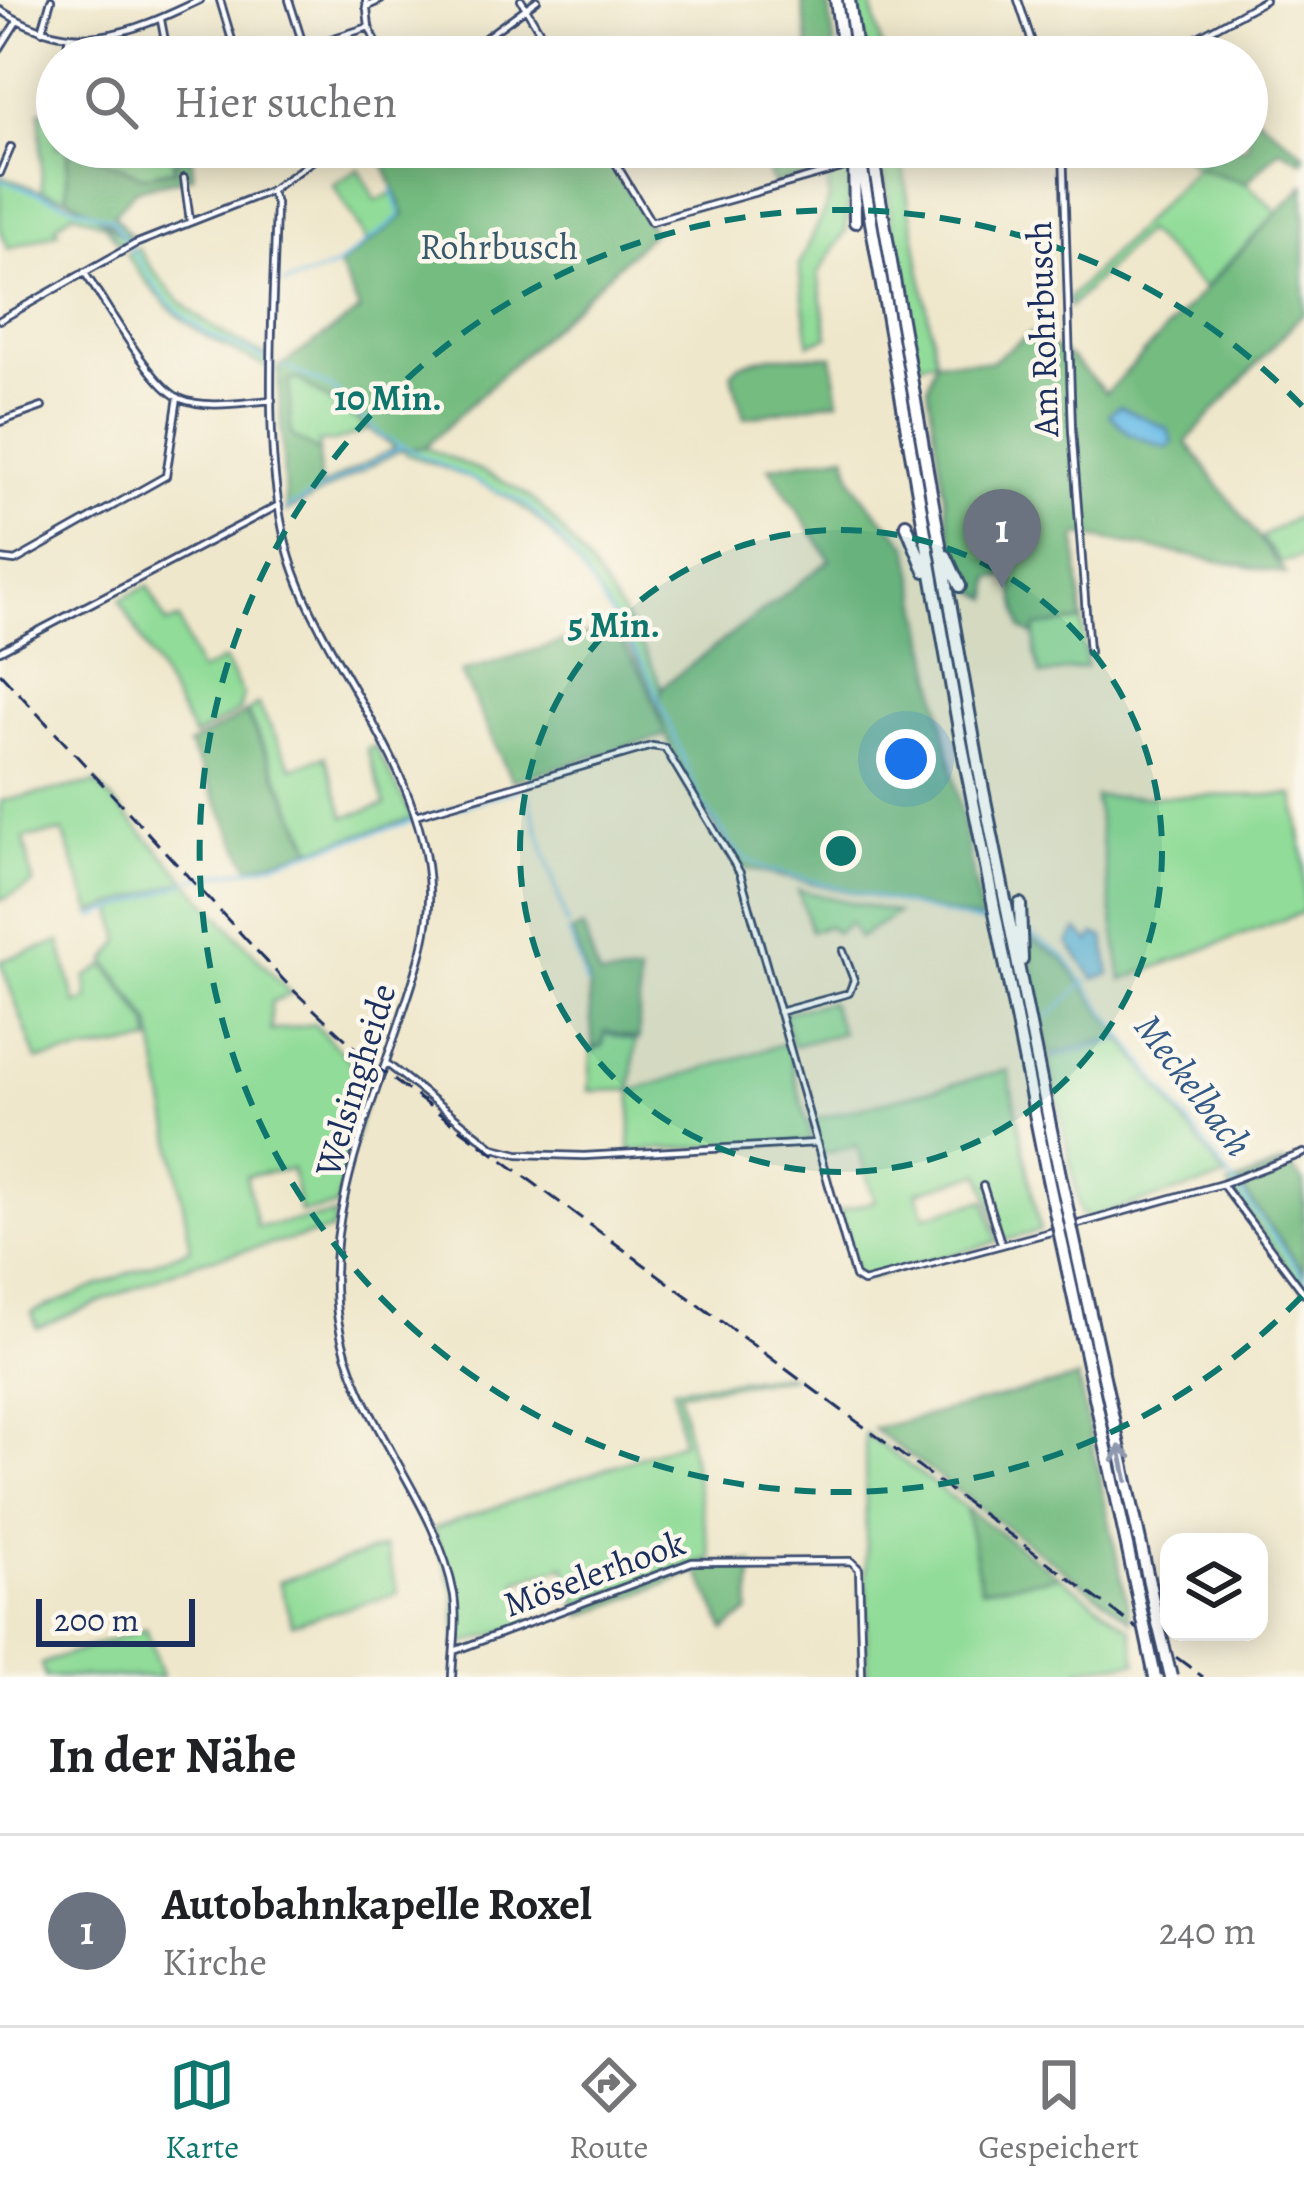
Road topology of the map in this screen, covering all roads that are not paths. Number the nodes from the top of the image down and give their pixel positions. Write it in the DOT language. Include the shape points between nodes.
graph roads {
  1 [pos="51,0"];
  2 [pos="176,0"];
  3 [pos="200,0"];
  4 [pos="220,0"];
  5 [pos="289,0"];
  6 [pos="381,0"];
  7 [pos="521,0"];
  8 [pos="537,0"];
  9 [pos="836,0"];
  10 [pos="848,0"];
  11 [pos="1018,0"];
  12 [pos="1264,0"];
  13 [pos="366,4"];
  14 [pos="0,10"];
  15 [pos="179,10"];
  16 [pos="526,13"];
  17 [pos="17,20"];
  18 [pos="161,20"];
  19 [pos="369,28"];
  20 [pos="42,31"];
  21 [pos="69,36"];
  22 [pos="164,36"];
  23 [pos="231,36"];
  24 [pos="300,36"];
  25 [pos="350,36"];
  26 [pos="373,36"];
  27 [pos="491,36"];
  28 [pos="542,36"];
  29 [pos="841,36"];
  30 [pos="854,36"];
  31 [pos="1030,36"];
  32 [pos="1200,36"];
  33 [pos="0,48"];
  34 [pos="11,146"];
  35 [pos="302,168"];
  36 [pos="619,168"];
  37 [pos="841,168"];
  38 [pos="856,168"];
  39 [pos="860,168"];
  40 [pos="875,168"];
  41 [pos="1064,168"];
  42 [pos="0,173"];
  43 [pos="184,178"];
  44 [pos="270,191"];
  45 [pos="190,221"];
  46 [pos="855,222"];
  47 [pos="84,272"];
  48 [pos="0,320"];
  49 [pos="178,398"];
  50 [pos="274,400"];
  51 [pos="42,407"];
  52 [pos="0,422"];
  53 [pos="279,506"];
  54 [pos="932,512"];
  55 [pos="906,524"];
  56 [pos="0,559"];
  57 [pos="960,586"];
  58 [pos="938,610"];
  59 [pos="0,651"];
  60 [pos="1089,652"];
  61 [pos="416,815"];
  62 [pos="1019,904"];
  63 [pos="843,951"];
  64 [pos="1022,993"];
  65 [pos="779,1012"];
  66 [pos="386,1063"];
  67 [pos="816,1143"];
  68 [pos="1304,1153"];
  69 [pos="1054,1177"];
  70 [pos="1224,1184"];
  71 [pos="983,1186"];
  72 [pos="1001,1245"];
  73 [pos="1073,1265"];
  74 [pos="1304,1293"];
  75 [pos="454,1651"];
  76 [pos="452,1677"];
  77 [pos="862,1677"];
  78 [pos="1155,1677"];
  79 [pos="1171,1677"];
  1 -- 20 [label="street"];
  2 -- 15 [label="street"];
  3 -- 15 [label="street"];
  4 -- 23 [label="street"];
  5 -- 24 [label="street"];
  6 -- 13 [label="street"];
  7 -- 16 [label="street"];
  8 -- 16 [label="street"];
  9 -- 29 [label="highway"];
  10 -- 30 [label="highway"];
  11 -- 31 [label="street"];
  12 -- 32 [label="street"];
  13 -- 19 [label="street"];
  14 -- 17 [label="street"];
  15 -- 18 [label="street"];
  16 -- 27 [label="street"];
  16 -- 28 [label="street"];
  17 -- 20 [label="street"];
  17 -- 33 [label="street"];
  18 -- 21 [label="street" via="121,34"];
  18 -- 22 [label="street"];
  19 -- 25 [label="street"];
  19 -- 26 [label="street"];
  20 -- 21 [label="street"];
  34 -- 42 [label="street"];
  35 -- 44 [label="street"];
  36 -- 37 [label="street, bridge" via="651,222"];
  38 -- 46 [label="highway"];
  39 -- 58 [label="highway"];
  40 -- 54 [label="highway"];
  41 -- 60 [label="street, Am Rohrbusch"];
  43 -- 45 [label="street"];
  44 -- 45 [label="street"];
  44 -- 50 [label="street, Welsingheide"];
  45 -- 47 [label="street"];
  47 -- 48 [label="street"];
  47 -- 49 [label="street"];
  49 -- 50 [label="street"];
  49 -- 56 [label="street" via="166,476 15,561"];
  50 -- 53 [label="street, Welsingheide"];
  51 -- 52 [label="street"];
  53 -- 59 [label="street"];
  53 -- 61 [label="street, Welsingheide" via="307,600"];
  54 -- 57 [label="highway"];
  54 -- 64 [label="highway"];
  55 -- 58 [label="highway"];
  58 -- 69 [label="highway"];
  61 -- 65 [label="street" via="665,748 740,873"];
  61 -- 66 [label="street, Welsingheide" via="428,875 427,926"];
  62 -- 64 [label="highway"];
  63 -- 65 [label="street" via="854,980 849,993"];
  64 -- 69 [label="highway"];
  65 -- 67 [label="street"];
  66 -- 67 [label="street" via="494,1148 518,1154"];
  66 -- 75 [label="street, Welsingheide" via="339,1229 337,1318 358,1390 448,1574"];
  67 -- 72 [label="street" via="863,1282"];
  68 -- 70 [label="street"];
  69 -- 73 [label="highway, bridge"];
  70 -- 72 [label="street"];
  70 -- 74 [label="street"];
  71 -- 72 [label="street"];
  73 -- 78 [label="highway, bridge"];
  79 -- 73 [label="highway, one-way, bridge"];
  75 -- 76 [label="street, Welsingheide"];
  75 -- 77 [label="street, Möselerhook" via="699,1561 851,1561 859,1569"];
}
